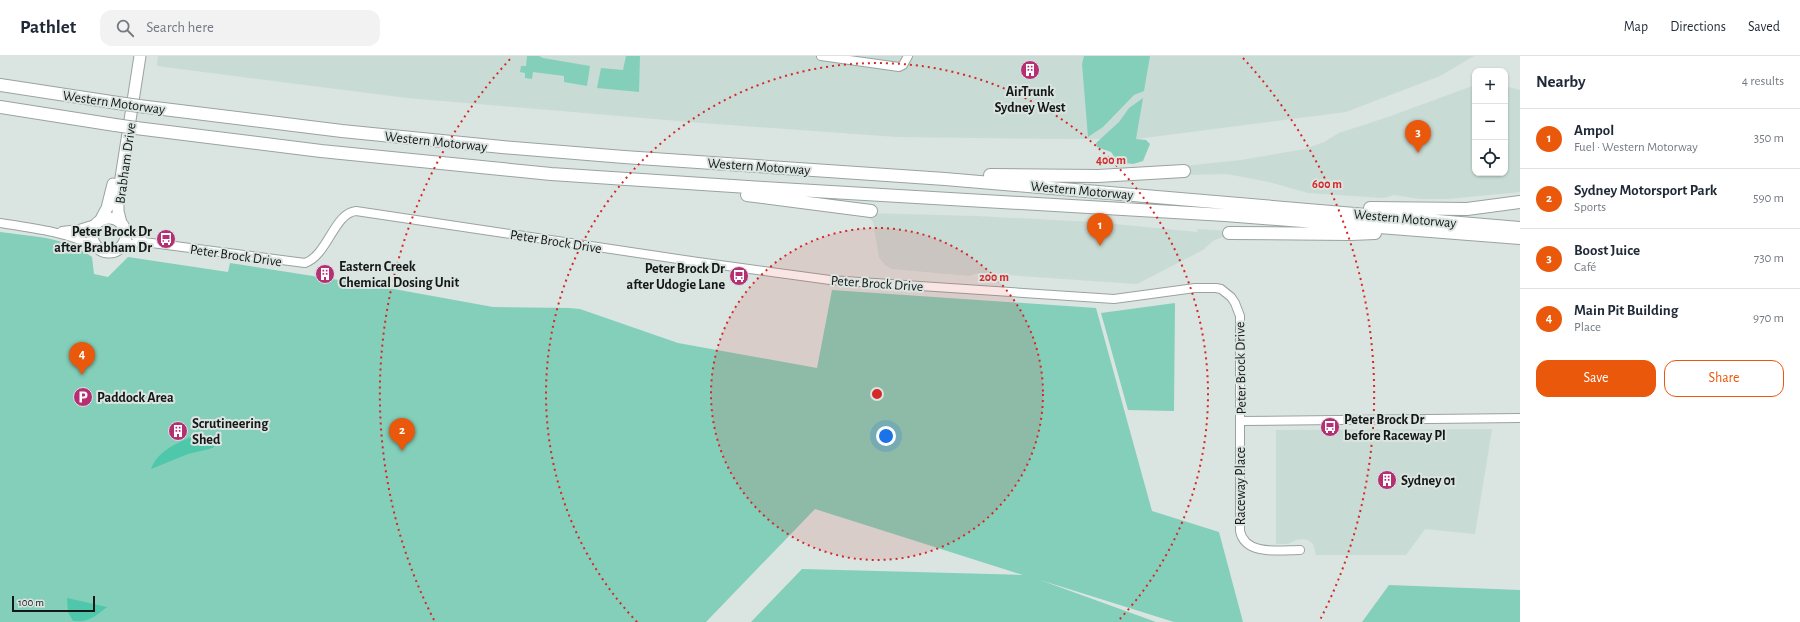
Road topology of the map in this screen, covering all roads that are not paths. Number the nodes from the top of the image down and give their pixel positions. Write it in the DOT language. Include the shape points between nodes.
graph roads {
  1 [pos="134,56"];
  2 [pos="140,56"];
  3 [pos="821,56"];
  4 [pos="908,56"];
  5 [pos="838,57"];
  6 [pos="0,85"];
  7 [pos="0,107"];
  8 [pos="1184,171"];
  9 [pos="945,179"];
  10 [pos="640,180"];
  11 [pos="1520,202"];
  12 [pos="1275,207"];
  13 [pos="871,211"];
  14 [pos="0,222"];
  15 [pos="99,222"];
  16 [pos="123,227"];
  17 [pos="1520,228"];
  18 [pos="1414,230"];
  19 [pos="53,232"];
  20 [pos="1229,233"];
  21 [pos="1520,238"];
  22 [pos="144,242"];
  23 [pos="123,245"];
  24 [pos="96,247"];
  25 [pos="1520,418"];
  26 [pos="1240,421"];
  27 [pos="1300,550"];
  1 -- 15 [label="main road, Brabham Drive" via="112,192"];
  2 -- 16 [label="main road, Brabham Drive" via="118,197 118,210"];
  3 -- 5 [label="street"];
  4 -- 5 [label="street" via="899,67"];
  6 -- 9 [label="highway, Western Motorway, bridge" via="327,130 502,147"];
  7 -- 10 [label="highway, Western Motorway, bridge" via="136,128 378,157"];
  8 -- 9 [label="highway" via="1090,176 950,174"];
  9 -- 12 [label="highway, Western Motorway"];
  10 -- 13 [label="highway" via="695,190"];
  10 -- 18 [label="highway, Western Motorway" via="1225,215"];
  11 -- 12 [label="highway" via="1467,209"];
  12 -- 17 [label="highway, Western Motorway"];
  14 -- 19 [label="street"];
  15 -- 16 [label="main road" via="106,218 113,219"];
  15 -- 19 [label="street" via="79,229"];
  15 -- 24 [label="main road" via="92,234"];
  16 -- 22 [label="street, Peter Brock Drive"];
  16 -- 23 [label="main road" via="126,238"];
  18 -- 20 [label="highway" via="1351,234"];
  18 -- 21 [label="highway, Western Motorway"];
  19 -- 24 [label="street" via="78,238"];
  22 -- 23 [label="street, Peter Brock Drive"];
  22 -- 26 [label="street, Peter Brock Drive" via="305,263 321,251 346,214 356,211 830,280 1114,299 1195,288 1216,288 1221,289 1236,302 1240,316"];
  23 -- 24 [label="main road" via="110,252"];
  25 -- 26 [label="street, Peter Brock Drive"];
  26 -- 27 [label="street, Raceway Place" via="1242,538 1259,549"];
}
